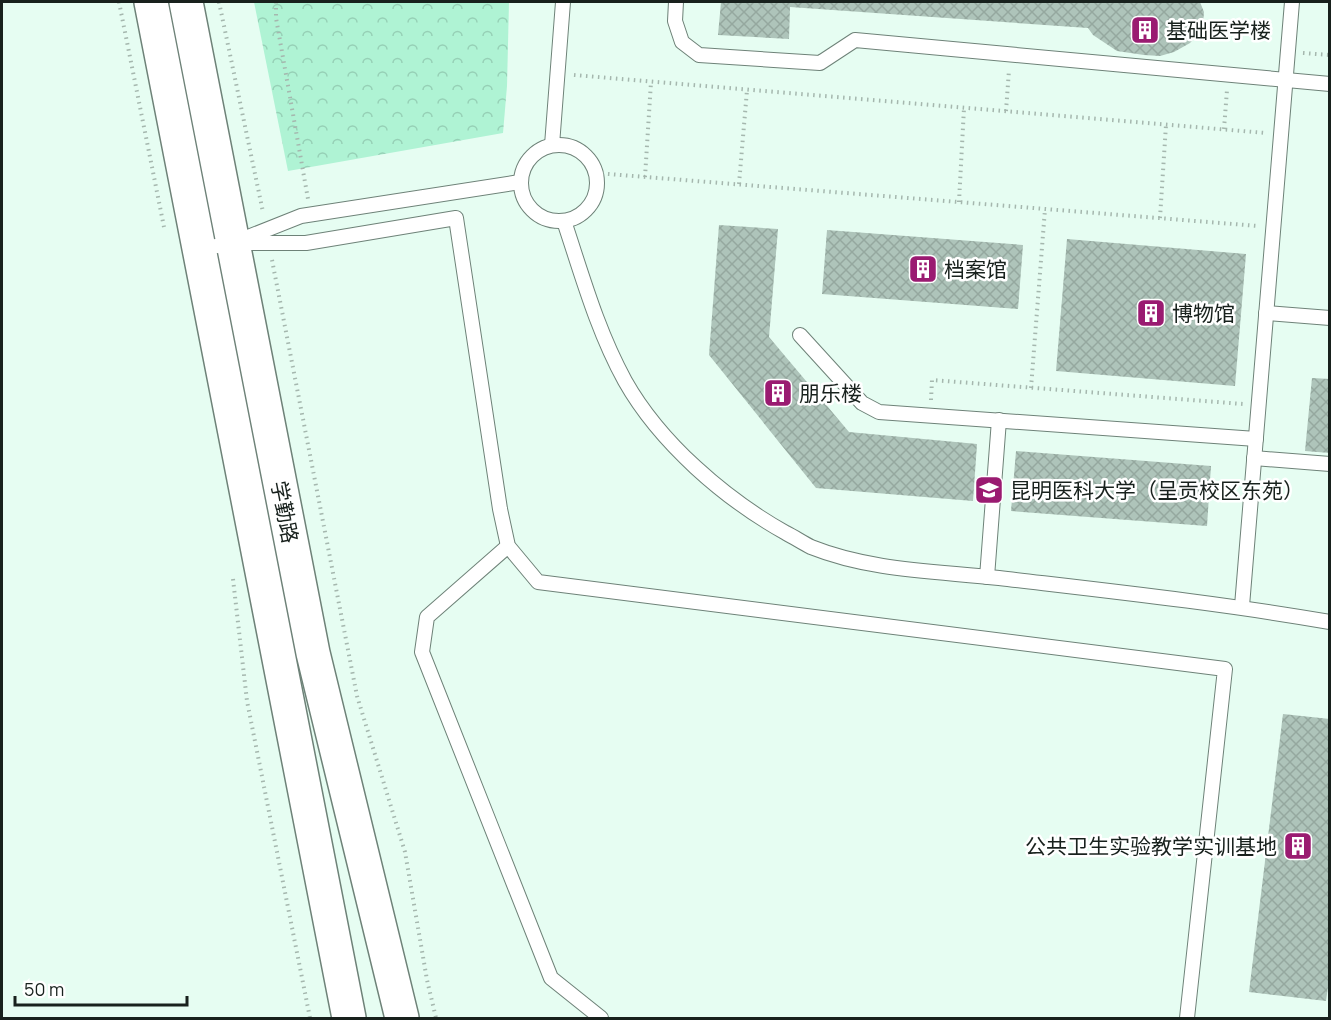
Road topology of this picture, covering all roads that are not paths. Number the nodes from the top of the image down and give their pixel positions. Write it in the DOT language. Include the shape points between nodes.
graph roads {
  1 [pos="151,2"];
  2 [pos="186,2"];
  3 [pos="563,2"];
  4 [pos="676,2"];
  5 [pos="1292,2"];
  6 [pos="1286,80"];
  7 [pos="1329,84"];
  8 [pos="552,145"];
  9 [pos="520,182"];
  10 [pos="564,221"];
  11 [pos="268,236"];
  12 [pos="233,243"];
  13 [pos="200,249"];
  14 [pos="1266,313"];
  15 [pos="1329,318"];
  16 [pos="800,335"];
  17 [pos="999,420"];
  18 [pos="1256,439"];
  19 [pos="1254,458"];
  20 [pos="1329,464"];
  21 [pos="508,546"];
  22 [pos="987,577"];
  23 [pos="1242,606"];
  24 [pos="1329,622"];
  25 [pos="349,1018"];
  26 [pos="402,1018"];
  27 [pos="601,1018"];
  28 [pos="1186,1018"];
  1 -- 13 [label="street, 学勤路"];
  2 -- 12 [label="street, 学勤路"];
  3 -- 8 [label="lane"];
  4 -- 6 [label="lane" via="675,21 682,42 699,55 820,63 855,40"];
  5 -- 6 [label="lane"];
  6 -- 7 [label="lane"];
  6 -- 14 [label="lane"];
  8 -- 9 [label="lane" via="529,158"];
  8 -- 10 [label="lane" via="576,148 586,155 596,173 593,201 586,210"];
  9 -- 10 [label="lane" via="528,207 550,220"];
  9 -- 11 [label="lane" via="301,216"];
  10 -- 22 [label="lane" via="597,321 626,382 663,434 710,481 761,519 811,547 861,562 926,573"];
  11 -- 12 [label="lane"];
  11 -- 21 [label="lane" via="306,243 456,218"];
  12 -- 13 [label="lane"];
  12 -- 26 [label="street, 学勤路" via="313,653"];
  13 -- 25 [label="street, 学勤路"];
  14 -- 15 [label="lane"];
  14 -- 18 [label="lane"];
  16 -- 17 [label="lane" via="862,403 879,411"];
  17 -- 18 [label="lane"];
  17 -- 22 [label="lane"];
  18 -- 19 [label="lane"];
  19 -- 20 [label="lane"];
  19 -- 23 [label="lane"];
  21 -- 27 [label="lane" via="426,617 422,652 551,978"];
  21 -- 28 [label="lane" via="538,582 1225,669"];
  22 -- 23 [label="lane"];
  23 -- 24 [label="lane"];
}
